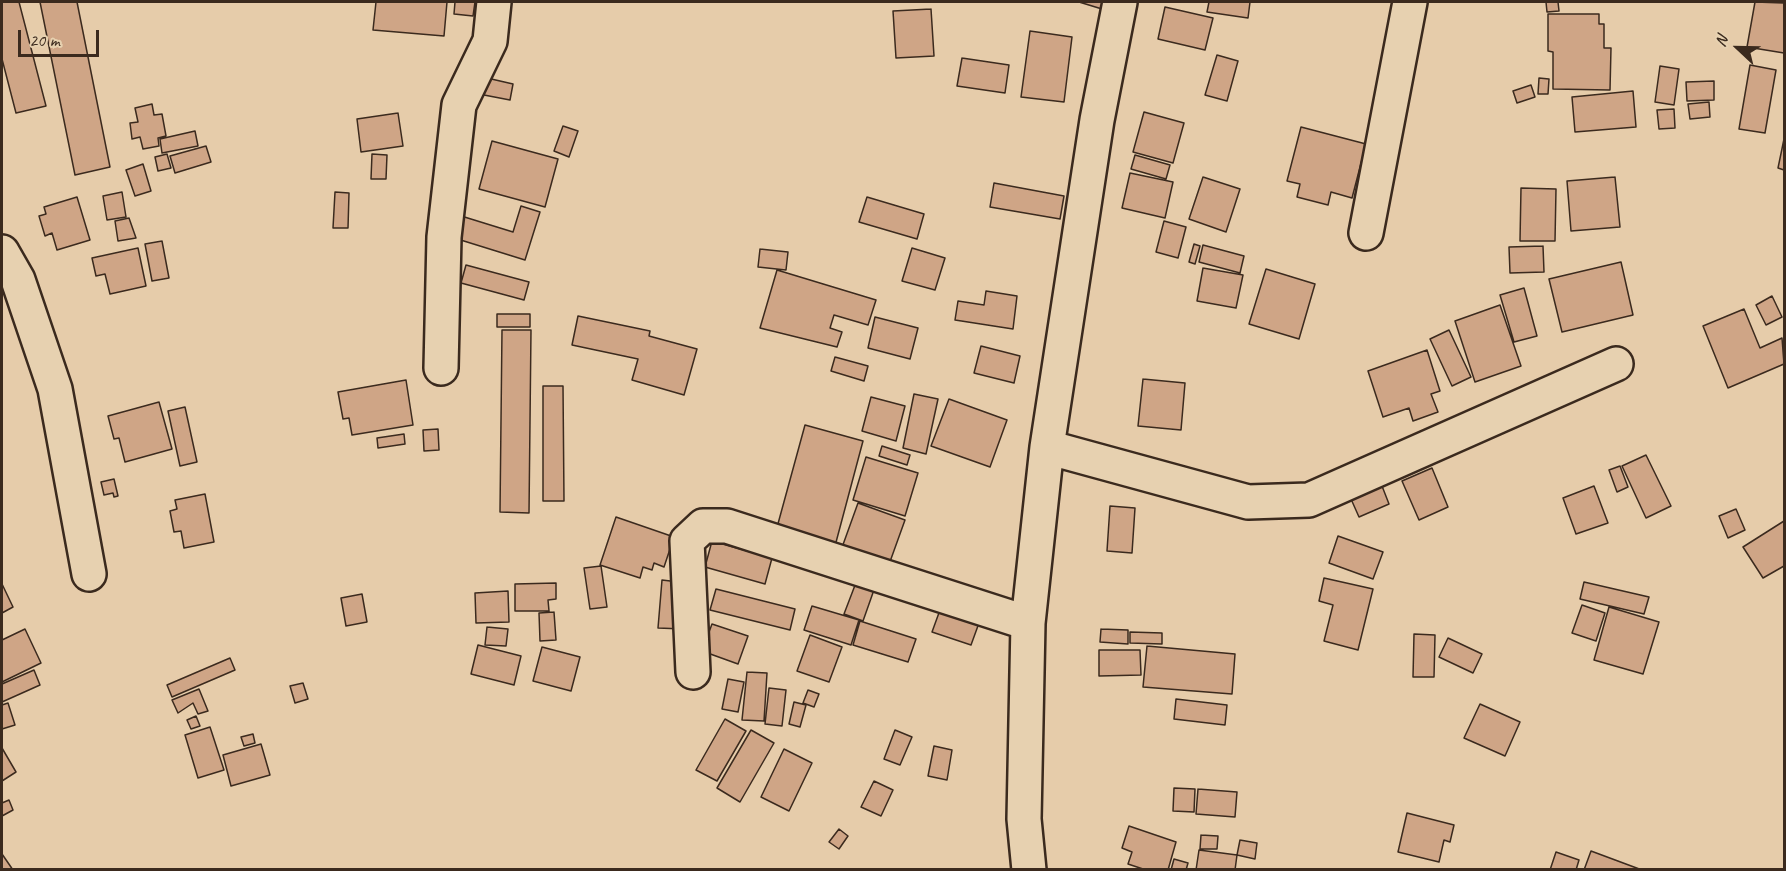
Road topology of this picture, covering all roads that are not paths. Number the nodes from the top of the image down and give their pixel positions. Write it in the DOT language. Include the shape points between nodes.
graph roads {
  1 [pos="494,2"];
  2 [pos="1120,2"];
  3 [pos="1410,2"];
  4 [pos="1366,232"];
  5 [pos="2,252"];
  6 [pos="1616,364"];
  7 [pos="441,368"];
  8 [pos="1047,447"];
  9 [pos="89,574"];
  10 [pos="1028,623"];
  11 [pos="693,672"];
  12 [pos="1029,870"];
  1 -- 7 [label="street" via="490,41 457,115 444,237"];
  2 -- 8 [label="street" via="1097,120"];
  3 -- 4 [label="street"];
  5 -- 9 [label="street" via="18,280 55,389"];
  6 -- 8 [label="street" via="1309,501 1248,502"];
  8 -- 10 [label="street"];
  10 -- 11 [label="street" via="726,526 703,526 687,541"];
  10 -- 12 [label="street" via="1024,819"];
}
